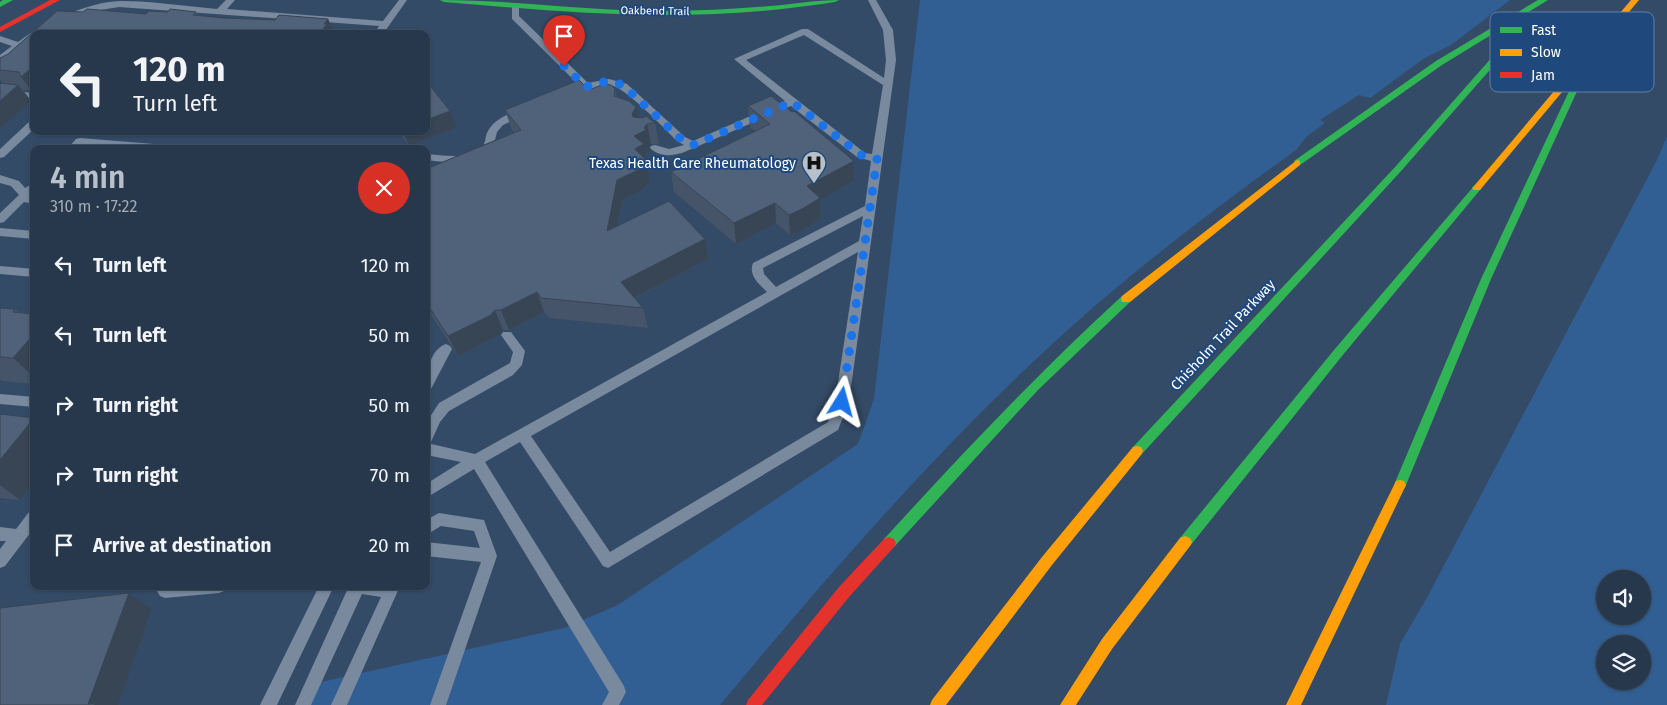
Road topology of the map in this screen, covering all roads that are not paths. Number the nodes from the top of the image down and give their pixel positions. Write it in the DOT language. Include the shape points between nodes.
graph roads {
  1 [pos="9,0"];
  2 [pos="56,0"];
  3 [pos="214,0"];
  4 [pos="231,0"];
  5 [pos="403,0"];
  6 [pos="444,0"];
  7 [pos="835,0"];
  8 [pos="872,0"];
  9 [pos="1544,0"];
  10 [pos="1548,0"];
  11 [pos="1635,0"];
  12 [pos="0,5"];
  13 [pos="516,5"];
  14 [pos="204,10"];
  15 [pos="220,11"];
  16 [pos="1524,12"];
  17 [pos="1537,12"];
  18 [pos="1625,12"];
  19 [pos="385,24"];
  20 [pos="5,27"];
  21 [pos="42,30"];
  22 [pos="381,30"];
  23 [pos="1490,32"];
  24 [pos="30,33"];
  25 [pos="30,36"];
  26 [pos="0,39"];
  27 [pos="18,45"];
  28 [pos="0,59"];
  29 [pos="1490,65"];
  30 [pos="887,84"];
  31 [pos="586,87"];
  32 [pos="629,90"];
  33 [pos="1559,92"];
  34 [pos="1573,92"];
  35 [pos="0,93"];
  36 [pos="568,94"];
  37 [pos="619,95"];
  38 [pos="30,96"];
  39 [pos="792,102"];
  40 [pos="532,109"];
  41 [pos="652,112"];
  42 [pos="637,117"];
  43 [pos="30,127"];
  44 [pos="76,145"];
  45 [pos="111,145"];
  46 [pos="693,145"];
  47 [pos="655,148"];
  48 [pos="0,155"];
  49 [pos="430,157"];
  50 [pos="877,159"];
  51 [pos="0,179"];
  52 [pos="29,197"];
  53 [pos="870,208"];
  54 [pos="0,219"];
  55 [pos="0,232"];
  56 [pos="30,236"];
  57 [pos="865,243"];
  58 [pos="0,270"];
  59 [pos="30,273"];
  60 [pos="774,293"];
  61 [pos="507,335"];
  62 [pos="446,348"];
  63 [pos="430,377"];
  64 [pos="0,399"];
  65 [pos="30,402"];
  66 [pos="430,429"];
  67 [pos="522,434"];
  68 [pos="430,451"];
  69 [pos="476,460"];
  70 [pos="430,489"];
  71 [pos="30,521"];
  72 [pos="430,526"];
  73 [pos="0,534"];
  74 [pos="19,536"];
  75 [pos="430,548"];
  76 [pos="490,556"];
  77 [pos="0,561"];
  78 [pos="183,590"];
  79 [pos="325,590"];
  80 [pos="355,590"];
  81 [pos="391,590"];
  82 [pos="165,592"];
  83 [pos="268,705"];
  84 [pos="302,705"];
  85 [pos="338,705"];
  86 [pos="438,705"];
  87 [pos="610,705"];
  88 [pos="753,705"];
  89 [pos="937,705"];
  90 [pos="1067,705"];
  91 [pos="1293,705"];
  1 -- 12 [label="main road"];
  2 -- 20 [label="main road"];
  3 -- 14 [label="lane"];
  4 -- 15 [label="lane"];
  5 -- 19 [label="lane"];
  6 -- 13 [label="main road, Oakbend Trail"];
  7 -- 13 [label="main road, Oakbend Trail" via="736,11 680,12"];
  8 -- 30 [label="lane" via="885,21 890,40"];
  9 -- 16 [label="main road"];
  10 -- 17 [label="main road, Chisholm Trail Parkway"];
  11 -- 18 [label="main road"];
  13 -- 31 [label="lane" via="515,17"];
  14 -- 15 [label="lane"];
  14 -- 21 [label="lane" via="119,4 86,10"];
  15 -- 19 [label="lane"];
  19 -- 22 [label="lane"];
  20 -- 24 [label="lane"];
  23 -- 88 [label="main road" via="1439,63 1305,157 1142,284 1091,330 944,482 844,592"];
  25 -- 27 [label="lane"];
  26 -- 27 [label="lane"];
  27 -- 28 [label="lane"];
  29 -- 89 [label="main road, Chisholm Trail Parkway" via="1149,438 1047,561"];
  30 -- 39 [label="lane" via="805,31 739,59"];
  30 -- 50 [label="lane"];
  31 -- 32 [label="lane" via="599,82 616,82"];
  31 -- 36 [label="lane"];
  32 -- 37 [label="lane"];
  32 -- 41 [label="lane"];
  33 -- 90 [label="main road" via="1293,406 1106,646"];
  34 -- 91 [label="main road" via="1486,279 1395,498"];
  35 -- 38 [label="lane"];
  39 -- 46 [label="lane"];
  39 -- 50 [label="lane" via="861,155"];
  40 -- 49 [label="lane" via="499,123 494,128 489,146 475,156"];
  41 -- 42 [label="lane"];
  41 -- 46 [label="lane" via="658,124"];
  43 -- 48 [label="lane"];
  44 -- 45 [label="lane" via="80,141"];
  46 -- 47 [label="lane" via="674,153"];
  50 -- 53 [label="lane"];
  51 -- 52 [label="lane" via="14,184"];
  52 -- 54 [label="lane"];
  53 -- 57 [label="lane"];
  53 -- 60 [label="lane" via="757,266 758,275"];
  55 -- 56 [label="lane"];
  57 -- 60 [label="lane"];
  57 -- 67 [label="lane" via="842,402 833,426 608,561"];
  58 -- 59 [label="lane"];
  60 -- 67 [label="lane"];
  61 -- 66 [label="lane" via="518,351 516,365 444,407"];
  62 -- 63 [label="lane"];
  64 -- 65 [label="lane"];
  67 -- 69 [label="lane"];
  68 -- 69 [label="lane"];
  69 -- 70 [label="lane"];
  69 -- 87 [label="lane" via="618,692"];
  71 -- 74 [label="lane"];
  72 -- 76 [label="lane" via="439,519 480,525"];
  73 -- 74 [label="lane"];
  74 -- 77 [label="lane"];
  75 -- 76 [label="lane"];
  76 -- 86 [label="lane"];
  78 -- 82 [label="lane"];
  79 -- 83 [label="lane"];
  80 -- 84 [label="lane"];
  81 -- 85 [label="lane"];
}
